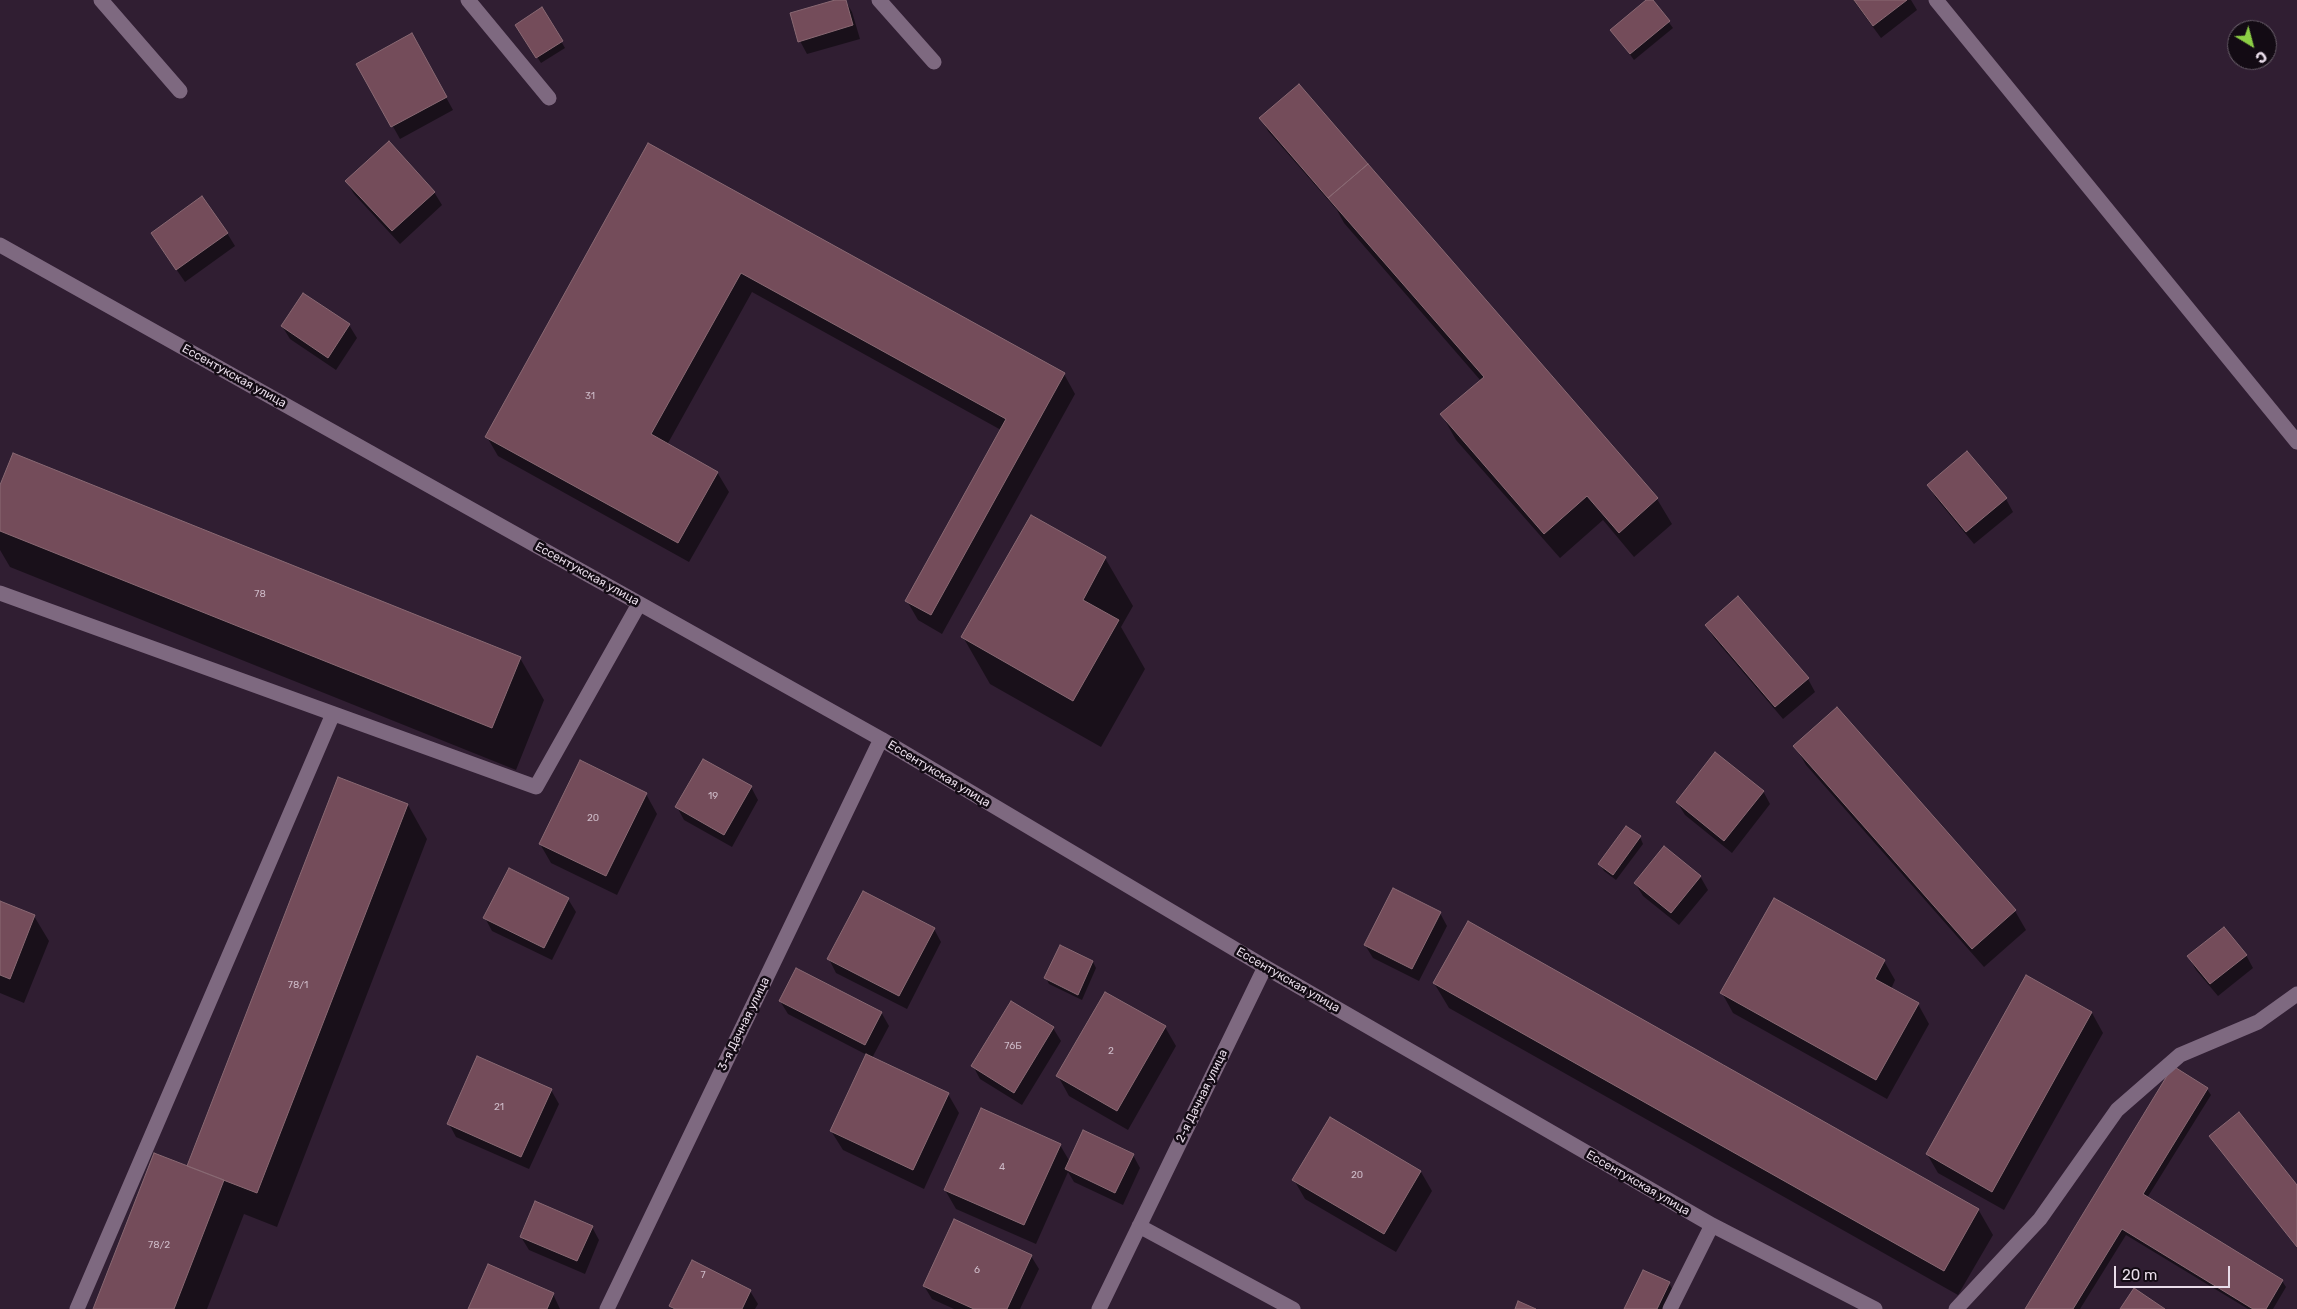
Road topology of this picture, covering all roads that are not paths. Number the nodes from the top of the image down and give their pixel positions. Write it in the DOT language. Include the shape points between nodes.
graph roads {
  1 [pos="101,0"];
  2 [pos="468,0"];
  3 [pos="879,0"];
  4 [pos="1936,0"];
  5 [pos="934,62"];
  6 [pos="180,91"];
  7 [pos="549,98"];
  8 [pos="0,245"];
  9 [pos="2297,442"];
  10 [pos="0,593"];
  11 [pos="639,604"];
  12 [pos="333,714"];
  13 [pos="880,739"];
  14 [pos="1265,967"];
  15 [pos="2297,994"];
  16 [pos="1139,1226"];
  17 [pos="1712,1226"];
  18 [pos="77,1309"];
  19 [pos="607,1309"];
  20 [pos="1099,1309"];
  21 [pos="1293,1309"];
  22 [pos="1670,1309"];
  23 [pos="1875,1309"];
  24 [pos="1956,1309"];
  1 -- 6 [label="street"];
  2 -- 7 [label="street"];
  3 -- 5 [label="street"];
  4 -- 9 [label="street"];
  8 -- 11 [label="street, Ессентукская улица"];
  10 -- 12 [label="street"];
  11 -- 12 [label="street" via="536,788"];
  11 -- 13 [label="street, Ессентукская улица"];
  12 -- 18 [label="street"];
  13 -- 14 [label="street, Ессентукская улица"];
  13 -- 19 [label="street, 3-я Дачная улица"];
  14 -- 16 [label="street, 2-я Дачная улица"];
  14 -- 17 [label="street, Ессентукская улица"];
  15 -- 24 [label="street" via="2258,1022 2180,1055 2117,1110 2040,1219"];
  16 -- 20 [label="street, 2-я Дачная улица"];
  16 -- 21 [label="street"];
  17 -- 22 [label="street"];
  17 -- 23 [label="street, Ессентукская улица"];
}
